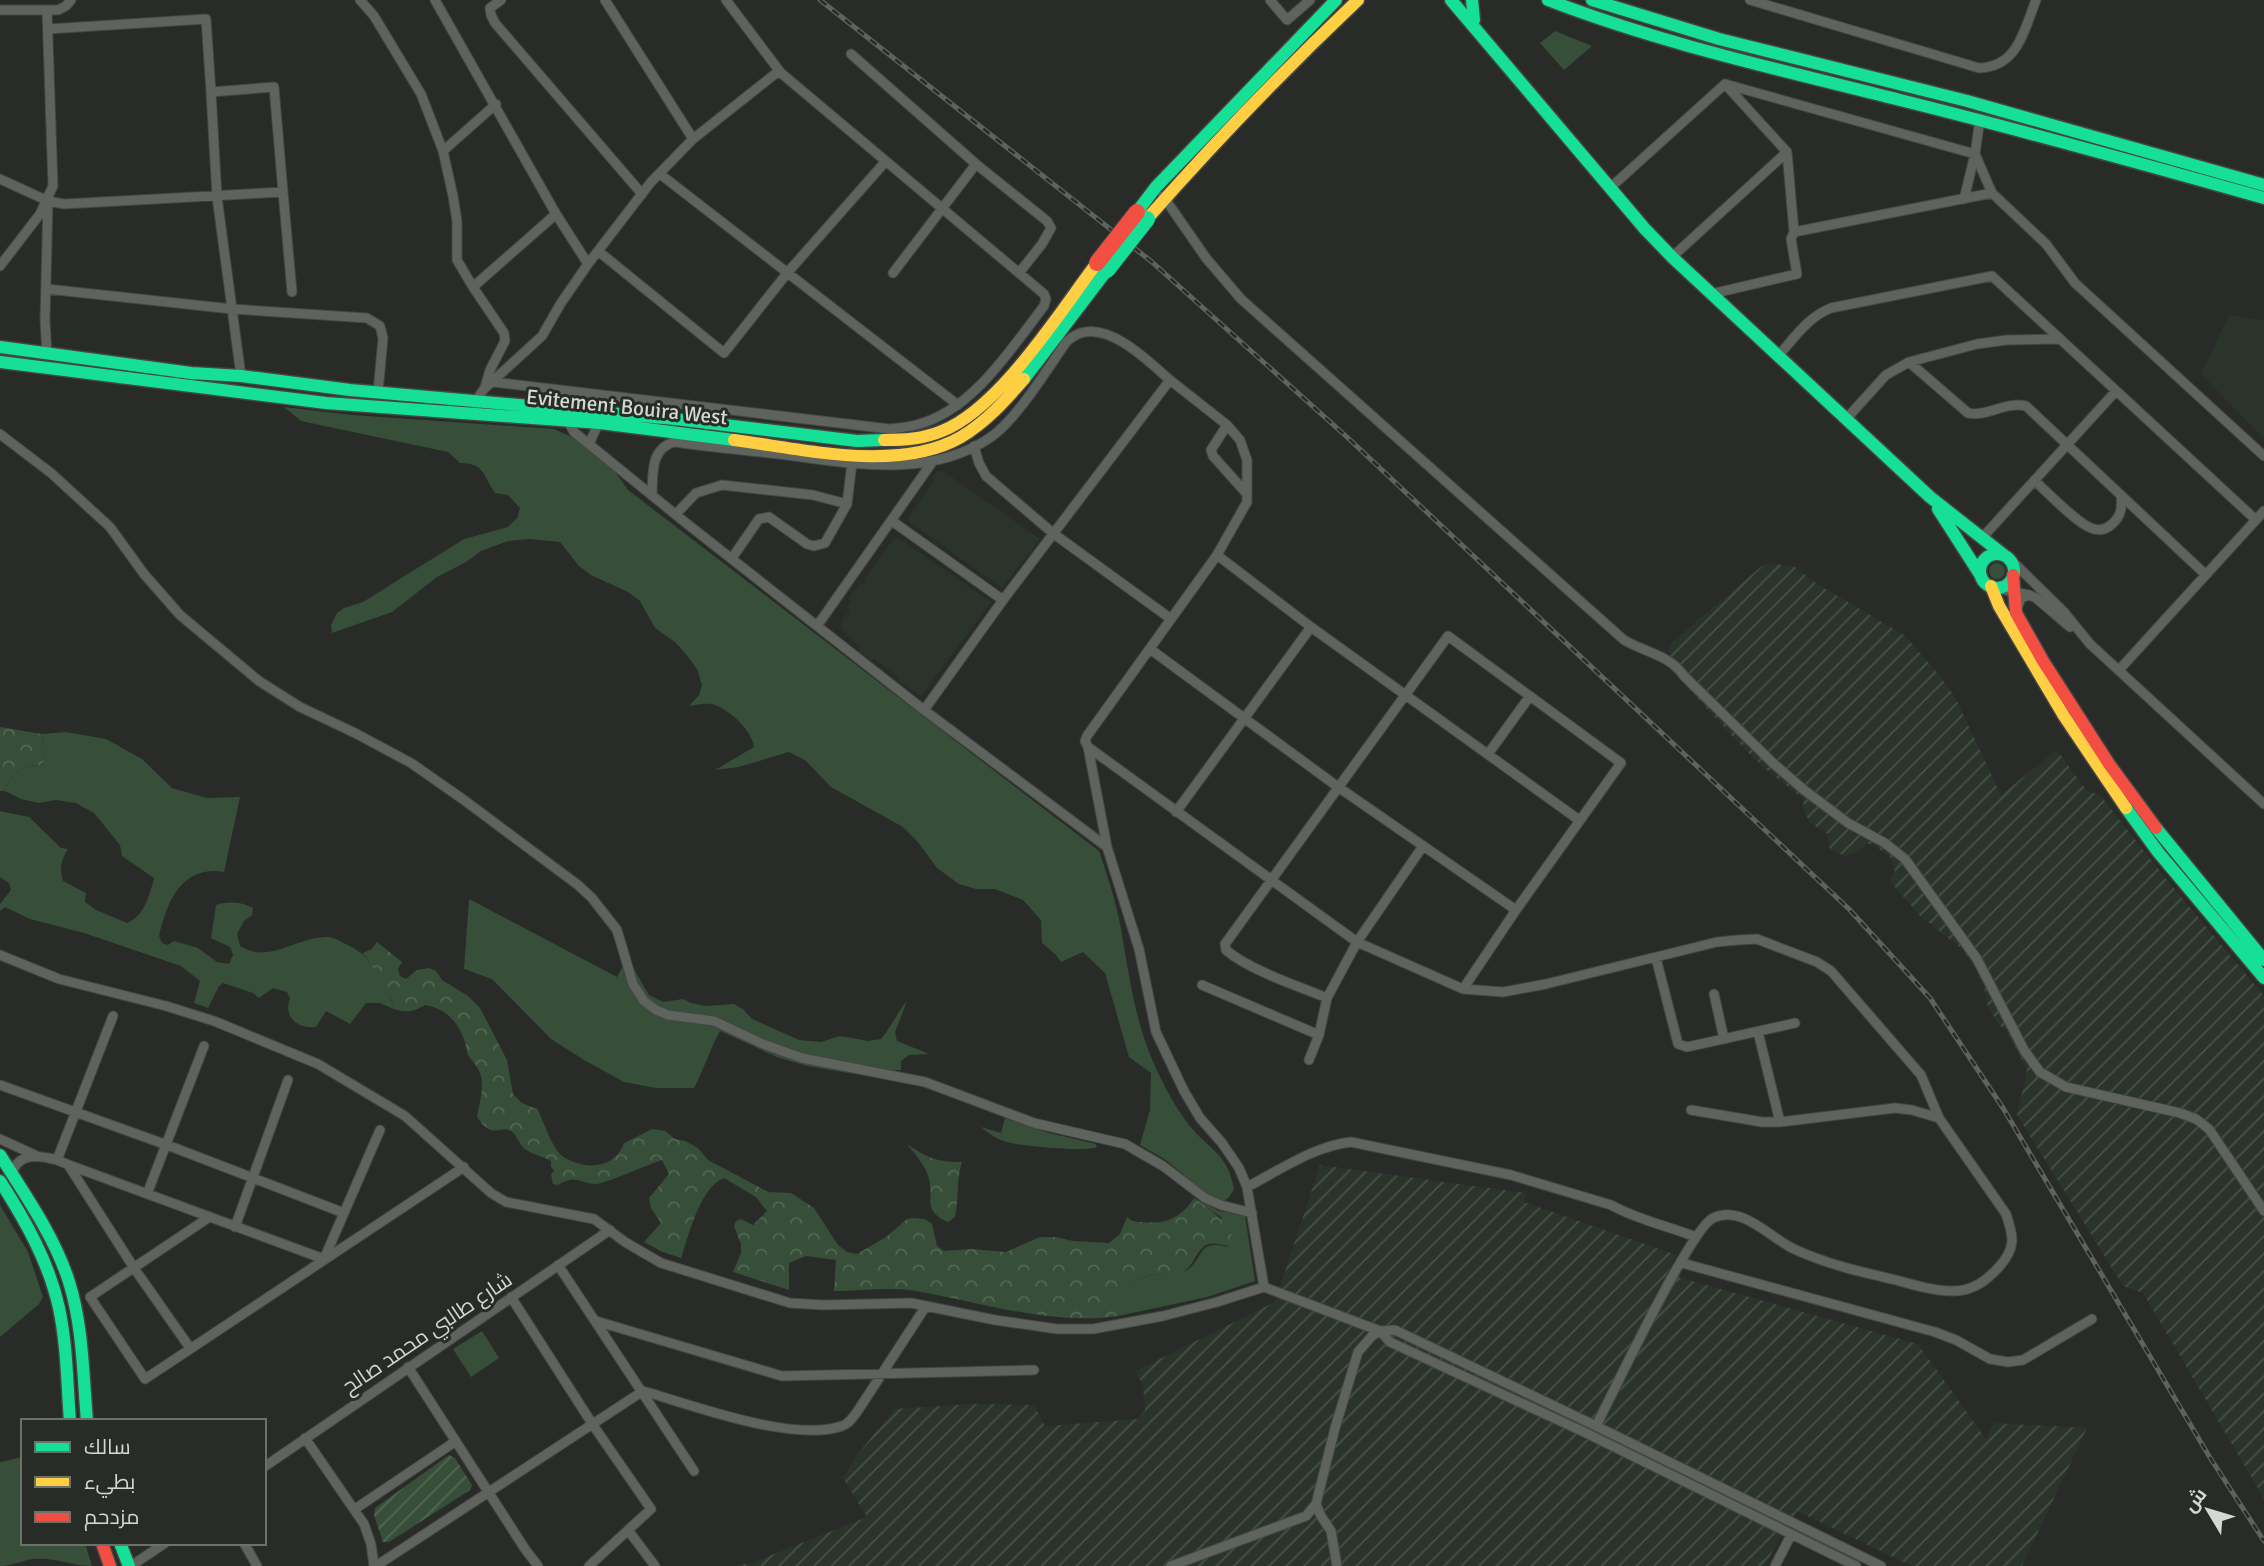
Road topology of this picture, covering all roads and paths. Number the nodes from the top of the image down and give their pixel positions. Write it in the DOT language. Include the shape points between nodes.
graph roads {
  1 [pos="71,0"];
  2 [pos="360,0"];
  3 [pos="435,0"];
  4 [pos="501,0"];
  5 [pos="605,0"];
  6 [pos="726,0"];
  7 [pos="1270,0"];
  8 [pos="1310,0"];
  9 [pos="1336,0"];
  10 [pos="1357,0"];
  11 [pos="1451,0"];
  12 [pos="1470,0"];
  13 [pos="1548,0"];
  14 [pos="1592,0"];
  15 [pos="1749,0"];
  16 [pos="2036,0"];
  17 [pos="0,10"];
  18 [pos="47,11"];
  19 [pos="48,29"];
  20 [pos="1486,41"];
  21 [pos="852,54"];
  22 [pos="782,73"];
  23 [pos="1725,84"];
  24 [pos="211,92"];
  25 [pos="496,104"];
  26 [pos="1980,119"];
  27 [pos="692,139"];
  28 [pos="443,151"];
  29 [pos="1787,152"];
  30 [pos="1975,154"];
  31 [pos="886,161"];
  32 [pos="976,164"];
  33 [pos="660,174"];
  34 [pos="0,179"];
  35 [pos="2264,184"];
  36 [pos="1610,188"];
  37 [pos="283,192"];
  38 [pos="1161,193"];
  39 [pos="1992,193"];
  40 [pos="642,194"];
  41 [pos="216,197"];
  42 [pos="2264,198"];
  43 [pos="1964,199"];
  44 [pos="48,201"];
  45 [pos="941,208"];
  46 [pos="556,214"];
  47 [pos="1794,232"];
  48 [pos="598,251"];
  49 [pos="1672,257"];
  50 [pos="588,264"];
  51 [pos="0,266"];
  52 [pos="1102,267"];
  53 [pos="788,272"];
  54 [pos="893,273"];
  55 [pos="1018,273"];
  56 [pos="473,287"];
  57 [pos="47,289"];
  58 [pos="292,292"];
  59 [pos="1710,294"];
  60 [pos="232,309"];
  61 [pos="1074,327"];
  62 [pos="2059,339"];
  63 [pos="0,347"];
  64 [pos="47,354"];
  65 [pos="1779,355"];
  66 [pos="0,362"];
  67 [pos="1909,362"];
  68 [pos="241,376"];
  69 [pos="1170,380"];
  70 [pos="493,382"];
  71 [pos="2116,391"];
  72 [pos="378,393"];
  73 [pos="477,401"];
  74 [pos="958,405"];
  75 [pos="568,415"];
  76 [pos="601,417"];
  77 [pos="1847,418"];
  78 [pos="1227,425"];
  79 [pos="0,434"];
  80 [pos="589,444"];
  81 [pos="2067,444"];
  82 [pos="974,446"];
  83 [pos="2264,456"];
  84 [pos="933,461"];
  85 [pos="852,463"];
  86 [pos="2035,481"];
  87 [pos="1247,494"];
  88 [pos="652,495"];
  89 [pos="2121,495"];
  90 [pos="1930,497"];
  91 [pos="847,504"];
  92 [pos="2264,511"];
  93 [pos="676,514"];
  94 [pos="2256,520"];
  95 [pos="892,521"];
  96 [pos="1054,534"];
  97 [pos="1981,539"];
  98 [pos="1217,555"];
  99 [pos="732,558"];
  100 [pos="2010,570"];
  101 [pos="2206,575"];
  102 [pos="1990,584"];
  103 [pos="2029,595"];
  104 [pos="1003,600"];
  105 [pos="2017,613"];
  106 [pos="1171,619"];
  107 [pos="817,625"];
  108 [pos="1311,627"];
  109 [pos="2091,644"];
  110 [pos="1150,649"];
  111 [pos="2119,670"];
  112 [pos="1405,694"];
  113 [pos="1530,696"];
  114 [pos="924,710"];
  115 [pos="1243,718"];
  116 [pos="1088,747"];
  117 [pos="1488,754"];
  118 [pos="1338,787"];
  119 [pos="2264,804"];
  120 [pos="1176,812"];
  121 [pos="1580,820"];
  122 [pos="1423,846"];
  123 [pos="1107,847"];
  124 [pos="1271,881"];
  125 [pos="1516,910"];
  126 [pos="1357,942"];
  127 [pos="0,955"];
  128 [pos="1656,958"];
  129 [pos="2264,960"];
  130 [pos="2264,978"];
  131 [pos="1202,985"];
  132 [pos="1463,989"];
  133 [pos="1714,995"];
  134 [pos="1327,998"];
  135 [pos="113,1016"];
  136 [pos="1795,1023"];
  137 [pos="1758,1031"];
  138 [pos="1320,1035"];
  139 [pos="1724,1039"];
  140 [pos="204,1046"];
  141 [pos="1309,1060"];
  142 [pos="288,1080"];
  143 [pos="0,1085"];
  144 [pos="1691,1110"];
  145 [pos="76,1111"];
  146 [pos="1939,1118"];
  147 [pos="1780,1122"];
  148 [pos="380,1130"];
  149 [pos="0,1139"];
  150 [pos="167,1145"];
  151 [pos="0,1155"];
  152 [pos="36,1155"];
  153 [pos="57,1160"];
  154 [pos="69,1165"];
  155 [pos="464,1167"];
  156 [pos="6,1178"];
  157 [pos="252,1179"];
  158 [pos="1247,1187"];
  159 [pos="147,1194"];
  160 [pos="2264,1211"];
  161 [pos="344,1213"];
  162 [pos="1252,1213"];
  163 [pos="208,1218"];
  164 [pos="235,1227"];
  165 [pos="610,1230"];
  166 [pos="1696,1237"];
  167 [pos="324,1259"];
  168 [pos="1682,1262"];
  169 [pos="558,1265"];
  170 [pos="134,1268"];
  171 [pos="1264,1287"];
  172 [pos="511,1297"];
  173 [pos="926,1306"];
  174 [pos="2092,1319"];
  175 [pos="596,1321"];
  176 [pos="1380,1331"];
  177 [pos="190,1348"];
  178 [pos="408,1367"];
  179 [pos="1034,1370"];
  180 [pos="883,1373"];
  181 [pos="643,1391"];
  182 [pos="70,1419"];
  183 [pos="87,1419"];
  184 [pos="593,1425"];
  185 [pos="1596,1426"];
  186 [pos="305,1438"];
  187 [pos="456,1441"];
  188 [pos="266,1466"];
  189 [pos="694,1471"];
  190 [pos="488,1493"];
  191 [pos="1316,1504"];
  192 [pos="355,1509"];
  193 [pos="628,1530"];
  194 [pos="1791,1535"];
  195 [pos="103,1545"];
  196 [pos="122,1545"];
  197 [pos="162,1545"];
  198 [pos="245,1545"];
  199 [pos="137,1564"];
  200 [pos="110,1566"];
  201 [pos="257,1566"];
  202 [pos="375,1566"];
  203 [pos="538,1566"];
  204 [pos="589,1566"];
  205 [pos="655,1566"];
  206 [pos="1171,1566"];
  207 [pos="1337,1566"];
  208 [pos="1774,1566"];
  209 [pos="1856,1566"];
  210 [pos="1881,1566"];
  1 -- 18 [label="street" via="58,10"];
  2 -- 28 [label="street" via="421,94"];
  3 -- 25 [label="street"];
  4 -- 40 [label="street" via="490,8 495,23"];
  5 -- 27 [label="street"];
  6 -- 22 [label="street"];
  7 -- 8 [label="street" via="1287,20"];
  9 -- 38 [label="main road" via="1283,53"];
  10 -- 38 [label="main road"];
  11 -- 20 [label="main road"];
  12 -- 20 [label="main road" via="1474,20"];
  13 -- 26 [label="main road" via="1709,52"];
  14 -- 35 [label="main road" via="1719,39 1967,101"];
  15 -- 16 [label="street" via="1979,68 2006,61 2019,44"];
  17 -- 18 [label="street"];
  18 -- 19 [label="street"];
  19 -- 24 [label="street" via="206,19"];
  19 -- 44 [label="street" via="53,186"];
  20 -- 36 [label="main road"];
  21 -- 32 [label="street"];
  22 -- 27 [label="street"];
  22 -- 31 [label="street"];
  23 -- 29 [label="street"];
  23 -- 30 [label="street"];
  23 -- 36 [label="street"];
  24 -- 37 [label="street" via="274,88"];
  24 -- 41 [label="street"];
  25 -- 28 [label="street"];
  25 -- 46 [label="street"];
  26 -- 30 [label="street"];
  26 -- 42 [label="main road"];
  27 -- 33 [label="street"];
  28 -- 56 [label="street" via="457,221 457,260"];
  29 -- 47 [label="street"];
  29 -- 49 [label="street"];
  30 -- 39 [label="street"];
  30 -- 43 [label="street"];
  31 -- 45 [label="street"];
  31 -- 53 [label="street"];
  32 -- 45 [label="street"];
  32 -- 55 [label="street" via="1051,228"];
  33 -- 40 [label="street"];
  33 -- 53 [label="street"];
  34 -- 44 [label="street"];
  36 -- 49 [label="main road"];
  37 -- 41 [label="street"];
  37 -- 58 [label="street"];
  38 -- 52 [label="main road, Evitement Bouira West, bridge"];
  38 -- 160 [label="street" via="1241,299 1624,640 1678,667 1804,790 1905,859 1977,959 2040,1072 2066,1087 2196,1119 2209,1129"];
  39 -- 43 [label="street"];
  39 -- 83 [label="street" via="2046,244 2075,283"];
  40 -- 48 [label="street"];
  41 -- 44 [label="street"];
  41 -- 60 [label="street"];
  43 -- 47 [label="street"];
  44 -- 51 [label="street"];
  44 -- 57 [label="street"];
  45 -- 54 [label="street"];
  45 -- 55 [label="street"];
  46 -- 50 [label="street"];
  46 -- 56 [label="street"];
  47 -- 59 [label="street" via="1797,274"];
  48 -- 50 [label="street"];
  48 -- 53 [label="street" via="724,353"];
  49 -- 59 [label="main road"];
  50 -- 70 [label="street" via="542,335"];
  52 -- 61 [label="main road, Evitement Bouira West"];
  52 -- 76 [label="main road, Evitement Bouira West" via="980,408 961,422 921,438 857,441"];
  53 -- 74 [label="street"];
  55 -- 74 [label="street" via="1044,294 1044,306 977,389"];
  56 -- 73 [label="street" via="505,341"];
  57 -- 60 [label="street"];
  57 -- 64 [label="street"];
  59 -- 65 [label="main road"];
  60 -- 68 [label="street"];
  60 -- 72 [label="street" via="368,318 380,327 383,338"];
  61 -- 69 [label="street" via="1119,340"];
  61 -- 76 [label="main road, Evitement Bouira West" via="990,417 950,442 918,453 859,456"];
  61 -- 82 [label="street" via="1007,423"];
  62 -- 65 [label="street" via="1992,275 1817,313"];
  62 -- 67 [label="street" via="1977,344"];
  62 -- 71 [label="street"];
  63 -- 64 [label="main road"];
  64 -- 68 [label="main road, Evitement Bouira West"];
  65 -- 77 [label="main road"];
  66 -- 73 [label="main road, Evitement Bouira West" via="326,403"];
  67 -- 77 [label="street" via="1886,376"];
  67 -- 81 [label="street" via="1968,413 2026,406"];
  68 -- 72 [label="main road, Evitement Bouira West"];
  69 -- 78 [label="street"];
  69 -- 96 [label="street"];
  70 -- 73 [label="street"];
  70 -- 74 [label="street" via="890,429 917,425"];
  71 -- 81 [label="street"];
  71 -- 94 [label="street"];
  72 -- 73 [label="main road, Evitement Bouira West"];
  73 -- 75 [label="main road, Evitement Bouira West"];
  75 -- 76 [label="main road, Evitement Bouira West"];
  75 -- 80 [label="street" via="574,432"];
  76 -- 80 [label="street"];
  77 -- 90 [label="main road"];
  78 -- 87 [label="street" via="1240,440 1247,460"];
  78 -- 87 [label="street" via="1211,450"];
  79 -- 162 [label="street" via="110,527 180,615 258,681 411,764 578,885 617,930 633,984 656,1010 714,1021 802,1058 925,1082 1034,1123 1125,1144 1205,1198"];
  80 -- 88 [label="street"];
  81 -- 86 [label="street"];
  81 -- 89 [label="street"];
  82 -- 84 [label="street"];
  82 -- 96 [label="street" via="986,475"];
  84 -- 85 [label="street"];
  84 -- 95 [label="street"];
  85 -- 88 [label="street" via="674,442 658,451"];
  85 -- 91 [label="street"];
  86 -- 89 [label="street" via="2088,527 2100,530 2118,518"];
  86 -- 97 [label="street"];
  87 -- 98 [label="street" via="1241,516"];
  88 -- 93 [label="street"];
  89 -- 101 [label="street"];
  90 -- 97 [label="main road"];
  90 -- 102 [label="main road"];
  91 -- 93 [label="street" via="813,495 722,485 696,493"];
  91 -- 99 [label="street" via="821,546 807,544 763,517"];
  92 -- 94 [label="street"];
  93 -- 99 [label="street"];
  94 -- 101 [label="street"];
  95 -- 104 [label="street"];
  95 -- 107 [label="street"];
  96 -- 104 [label="street"];
  96 -- 106 [label="street"];
  97 -- 100 [label="main road"];
  98 -- 106 [label="street"];
  98 -- 108 [label="street"];
  99 -- 107 [label="street"];
  100 -- 102 [label="main road" via="2007,584"];
  100 -- 102 [label="main road" via="1995,554 1985,559 1980,568"];
  100 -- 103 [label="street"];
  100 -- 105 [label="main road"];
  100 -- 109 [label="street" via="2064,612"];
  101 -- 111 [label="street"];
  102 -- 130 [label="main road" via="2058,706 2116,795"];
  103 -- 105 [label="street" via="2017,604"];
  103 -- 109 [label="street"];
  104 -- 114 [label="street"];
  105 -- 129 [label="main road" via="2109,764 2168,845"];
  106 -- 110 [label="street"];
  107 -- 114 [label="street"];
  108 -- 112 [label="street"];
  108 -- 115 [label="street"];
  109 -- 111 [label="street"];
  110 -- 115 [label="street"];
  110 -- 116 [label="street" via="1087,736"];
  111 -- 119 [label="street"];
  112 -- 113 [label="street" via="1448,636"];
  112 -- 117 [label="street"];
  112 -- 118 [label="street"];
  113 -- 117 [label="street"];
  113 -- 121 [label="street" via="1621,763"];
  114 -- 123 [label="street"];
  115 -- 118 [label="street"];
  115 -- 120 [label="street"];
  116 -- 120 [label="street"];
  116 -- 123 [label="street"];
  117 -- 121 [label="street"];
  118 -- 122 [label="street"];
  118 -- 124 [label="street"];
  120 -- 124 [label="street"];
  121 -- 125 [label="street"];
  122 -- 125 [label="street"];
  122 -- 126 [label="street"];
  123 -- 158 [label="street" via="1139,950 1156,1032 1200,1118 1222,1143"];
  124 -- 126 [label="street"];
  124 -- 134 [label="street" via="1226,950"];
  125 -- 132 [label="street"];
  126 -- 132 [label="street"];
  126 -- 134 [label="street"];
  127 -- 155 [label="street" via="59,979 214,1021 318,1064 405,1116"];
  128 -- 132 [label="street" via="1503,992"];
  128 -- 139 [label="street" via="1678,1044 1687,1047"];
  128 -- 146 [label="street" via="1717,942 1757,939 1817,962 1831,971 1921,1075"];
  131 -- 138 [label="street"];
  133 -- 139 [label="street"];
  134 -- 138 [label="street"];
  135 -- 145 [label="street"];
  136 -- 137 [label="street"];
  137 -- 139 [label="street"];
  137 -- 147 [label="street"];
  138 -- 141 [label="street"];
  140 -- 150 [label="street"];
  142 -- 157 [label="street"];
  143 -- 145 [label="street"];
  144 -- 147 [label="street"];
  145 -- 150 [label="street"];
  145 -- 153 [label="street"];
  146 -- 147 [label="street" via="1895,1108"];
  146 -- 166 [label="street" via="2006,1214 2012,1232 2012,1250 1975,1287 1952,1291 1916,1286 1835,1265 1792,1248 1734,1215 1715,1217"];
  148 -- 161 [label="street"];
  149 -- 152 [label="street"];
  150 -- 157 [label="street"];
  150 -- 159 [label="street"];
  151 -- 156 [label="main road"];
  152 -- 153 [label="street"];
  152 -- 156 [label="street" via="17,1162"];
  153 -- 154 [label="street"];
  154 -- 159 [label="street"];
  154 -- 170 [label="street"];
  155 -- 165 [label="street" via="506,1202 583,1216"];
  155 -- 167 [label="street"];
  156 -- 182 [label="main road" via="57,1301"];
  156 -- 183 [label="main road" via="58,1255 69,1281"];
  157 -- 161 [label="street"];
  157 -- 164 [label="street"];
  158 -- 162 [label="street"];
  158 -- 166 [label="street" via="1335,1143 1351,1142 1510,1175"];
  159 -- 163 [label="street"];
  161 -- 167 [label="street"];
  162 -- 171 [label="street"];
  163 -- 164 [label="street"];
  163 -- 170 [label="street"];
  164 -- 167 [label="street"];
  165 -- 169 [label="street, شارع طالبي محمد صالح"];
  165 -- 173 [label="street" via="661,1263 790,1303"];
  166 -- 168 [label="street"];
  167 -- 177 [label="street"];
  168 -- 174 [label="street" via="1935,1332 1990,1359 2008,1362 2023,1360"];
  168 -- 185 [label="street"];
  169 -- 172 [label="street, شارع طالبي محمد صالح"];
  169 -- 175 [label="street"];
  170 -- 177 [label="street"];
  170 -- 177 [label="street" via="90,1297 145,1379"];
  171 -- 173 [label="street" via="1163,1316 1093,1329 1057,1329"];
  171 -- 176 [label="street"];
  172 -- 178 [label="street, شارع طالبي محمد صالح"];
  172 -- 184 [label="street"];
  173 -- 180 [label="street"];
  175 -- 180 [label="street" via="782,1376"];
  175 -- 181 [label="street"];
  176 -- 185 [label="street" via="1395,1330"];
  176 -- 191 [label="street" via="1364,1343 1354,1362"];
  176 -- 194 [label="street" via="1390,1342"];
  178 -- 186 [label="street, شارع طالبي محمد صالح"];
  178 -- 187 [label="street"];
  179 -- 180 [label="street"];
  180 -- 181 [label="street" via="850,1422 811,1430 780,1429"];
  181 -- 184 [label="street"];
  181 -- 189 [label="street"];
  184 -- 190 [label="street"];
  184 -- 193 [label="street" via="650,1509"];
  185 -- 210 [label="street"];
  186 -- 188 [label="street, شارع طالبي محمد صالح"];
  186 -- 192 [label="street"];
  187 -- 190 [label="street"];
  187 -- 192 [label="street"];
  190 -- 202 [label="street"];
  190 -- 203 [label="street"];
  191 -- 206 [label="street" via="1292,1523"];
  191 -- 207 [label="street" via="1331,1531"];
  192 -- 202 [label="street" via="364,1524"];
  193 -- 204 [label="street"];
  193 -- 205 [label="street"];
  194 -- 208 [label="street"];
  194 -- 209 [label="street"];
  195 -- 200 [label="main road"];
  196 -- 199 [label="main road"];
  197 -- 199 [label="street"];
  198 -- 201 [label="street"];
}
